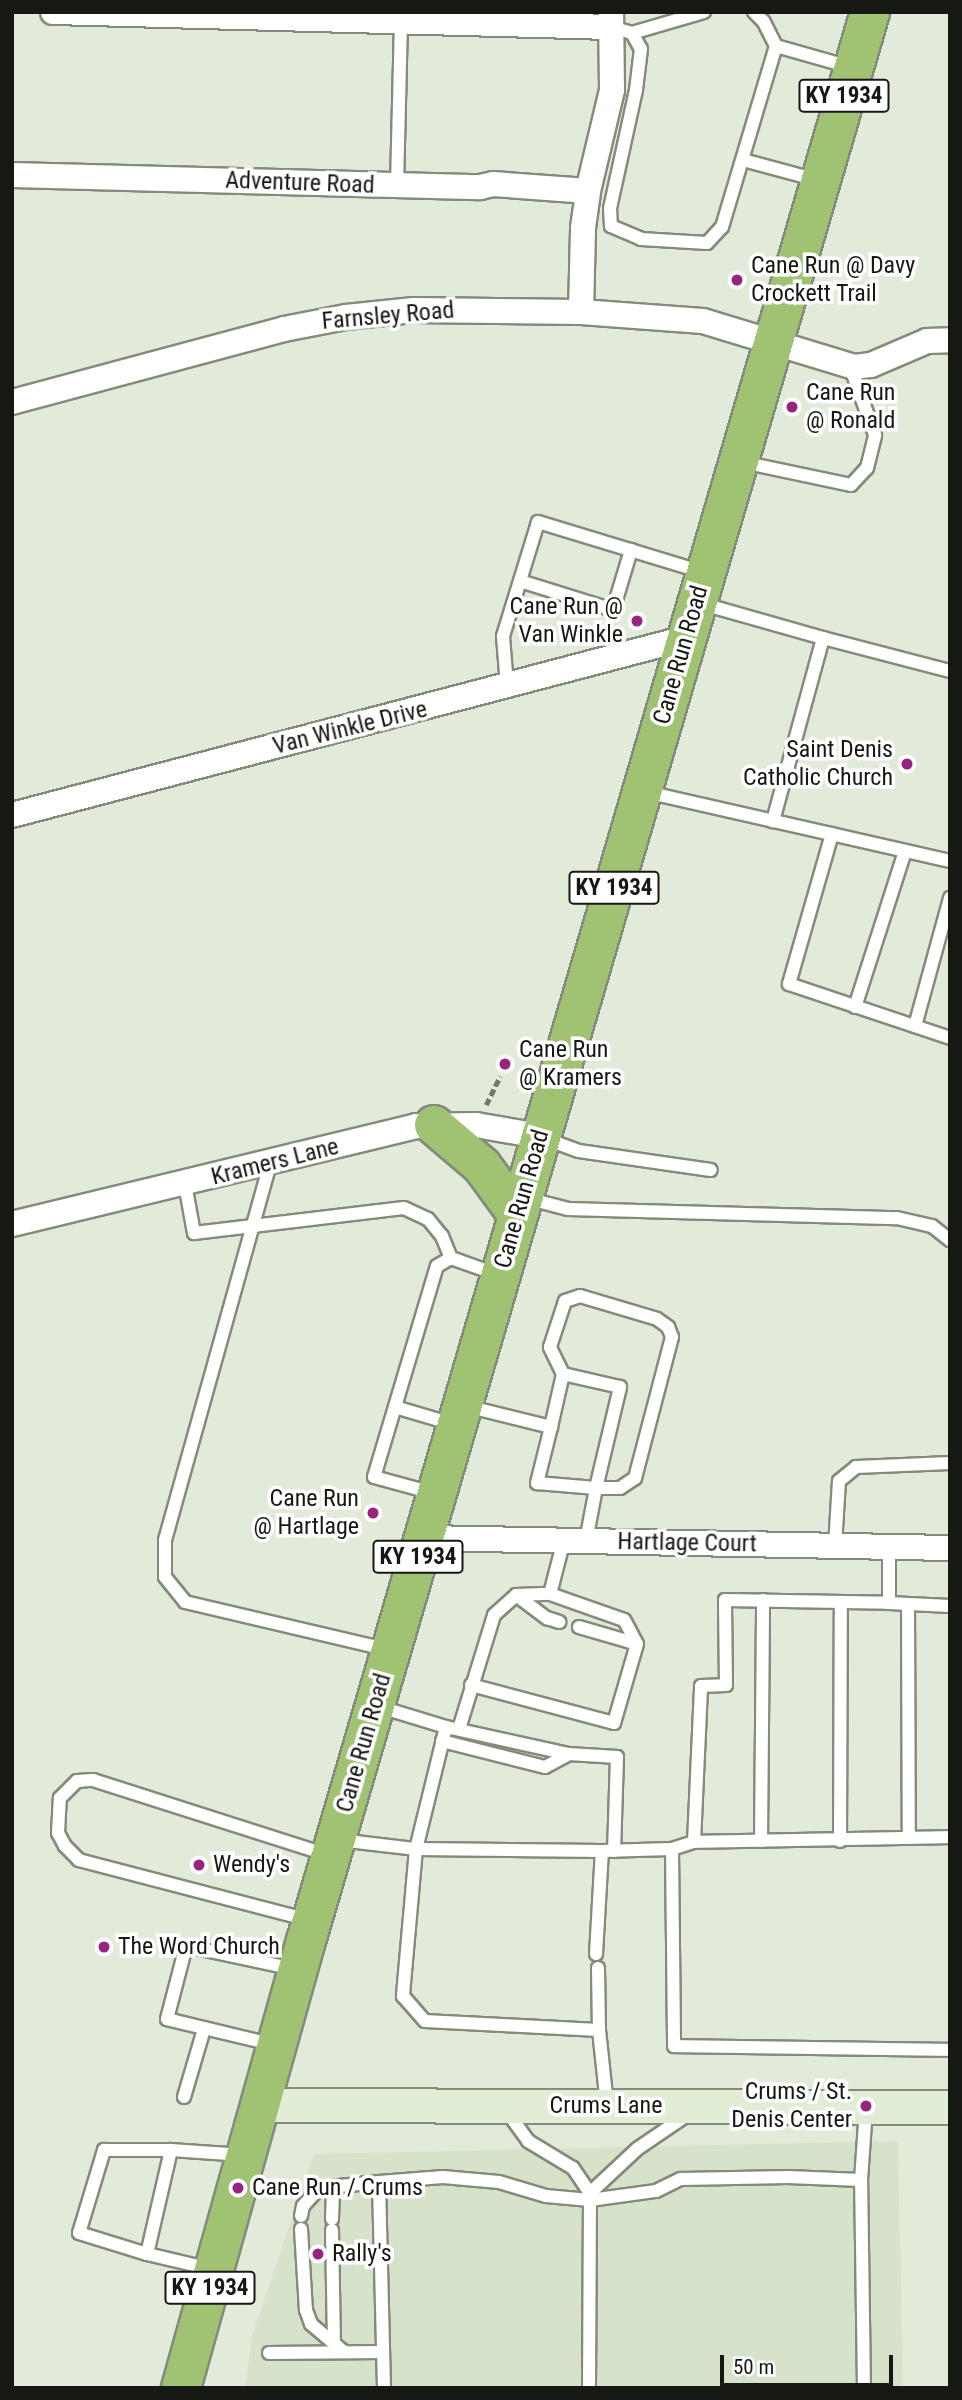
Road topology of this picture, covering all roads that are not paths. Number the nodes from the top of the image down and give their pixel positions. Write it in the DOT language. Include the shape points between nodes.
graph roads {
  1 [pos="53,12"];
  2 [pos="704,12"];
  3 [pos="754,12"];
  4 [pos="870,12"];
  5 [pos="72,13"];
  6 [pos="401,22"];
  7 [pos="618,24"];
  8 [pos="776,46"];
  9 [pos="853,67"];
  10 [pos="743,160"];
  11 [pos="12,175"];
  12 [pos="820,181"];
  13 [pos="397,185"];
  14 [pos="588,191"];
  15 [pos="581,312"];
  16 [pos="950,340"];
  17 [pos="772,341"];
  18 [pos="850,366"];
  19 [pos="12,402"];
  20 [pos="738,461"];
  21 [pos="631,550"];
  22 [pos="520,581"];
  23 [pos="701,587"];
  24 [pos="686,638"];
  25 [pos="823,638"];
  26 [pos="950,671"];
  27 [pos="506,687"];
  28 [pos="642,791"];
  29 [pos="12,815"];
  30 [pos="773,821"];
  31 [pos="832,834"];
  32 [pos="905,851"];
  33 [pos="950,861"];
  34 [pos="950,898"];
  35 [pos="855,1007"];
  36 [pos="915,1026"];
  37 [pos="950,1038"];
  38 [pos="434,1125"];
  39 [pos="540,1136"];
  40 [pos="270,1164"];
  41 [pos="711,1170"];
  42 [pos="185,1184"];
  43 [pos="520,1206"];
  44 [pos="12,1224"];
  45 [pos="250,1229"];
  46 [pos="950,1240"];
  47 [pos="451,1258"];
  48 [pos="500,1275"];
  49 [pos="563,1374"];
  50 [pos="395,1408"];
  51 [pos="459,1415"];
  52 [pos="551,1427"];
  53 [pos="950,1463"];
  54 [pos="596,1488"];
  55 [pos="436,1494"];
  56 [pos="424,1538"];
  57 [pos="575,1541"];
  58 [pos="835,1546"];
  59 [pos="889,1547"];
  60 [pos="950,1548"];
  61 [pos="550,1594"];
  62 [pos="516,1595"];
  63 [pos="763,1600"];
  64 [pos="841,1603"];
  65 [pos="889,1603"];
  66 [pos="908,1604"];
  67 [pos="950,1605"];
  68 [pos="559,1622"];
  69 [pos="579,1627"];
  70 [pos="637,1644"];
  71 [pos="392,1646"];
  72 [pos="471,1685"];
  73 [pos="377,1706"];
  74 [pos="446,1727"];
  75 [pos="459,1730"];
  76 [pos="442,1741"];
  77 [pos="569,1754"];
  78 [pos="950,1837"];
  79 [pos="909,1838"];
  80 [pos="761,1841"];
  81 [pos="840,1841"];
  82 [pos="694,1842"];
  83 [pos="334,1848"];
  84 [pos="416,1849"];
  85 [pos="672,1849"];
  86 [pos="608,1851"];
  87 [pos="312,1920"];
  88 [pos="596,1954"];
  89 [pos="598,1968"];
  90 [pos="298,1970"];
  91 [pos="204,2029"];
  92 [pos="599,2030"];
  93 [pos="278,2045"];
  94 [pos="950,2050"];
  95 [pos="184,2097"];
  96 [pos="261,2105"];
  97 [pos="502,2106"];
  98 [pos="607,2106"];
  99 [pos="701,2106"];
  100 [pos="866,2106"];
  101 [pos="950,2107"];
  102 [pos="171,2150"];
  103 [pos="247,2155"];
  104 [pos="861,2180"];
  105 [pos="379,2182"];
  106 [pos="333,2187"];
  107 [pos="590,2197"];
  108 [pos="147,2254"];
  109 [pos="215,2270"];
  110 [pos="339,2347"];
  111 [pos="383,2352"];
  112 [pos="269,2353"];
  113 [pos="181,2388"];
  114 [pos="384,2388"];
  115 [pos="589,2388"];
  116 [pos="864,2388"];
  1 -- 5 [label="street"];
  2 -- 7 [label="lane"];
  3 -- 8 [label="lane"];
  4 -- 9 [label="highway, Cane Run Road / KY 1934"];
  5 -- 6 [label="street"];
  6 -- 7 [label="street"];
  6 -- 13 [label="lane"];
  7 -- 10 [label="lane" via="641,49 610,208 611,226 642,239 707,243 722,227"];
  7 -- 14 [label="street" via="612,90"];
  8 -- 9 [label="lane"];
  8 -- 10 [label="lane"];
  9 -- 12 [label="highway, Cane Run Road / KY 1934"];
  10 -- 12 [label="lane"];
  11 -- 13 [label="street, Adventure Road"];
  12 -- 17 [label="highway, Cane Run Road / KY 1934"];
  13 -- 14 [label="street, Adventure Road" via="493,184"];
  14 -- 15 [label="street" via="580,258"];
  15 -- 17 [label="street, Farnsley Road" via="703,321"];
  15 -- 19 [label="street, Farnsley Road" via="414,310 346,317 284,329"];
  16 -- 18 [label="street" via="927,341 872,365"];
  17 -- 18 [label="street, Farnsley Road"];
  17 -- 20 [label="highway, Cane Run Road / KY 1934"];
  18 -- 20 [label="lane" via="875,435 867,468 852,485"];
  20 -- 23 [label="highway, Cane Run Road / KY 1934"];
  21 -- 22 [label="lane" via="538,522"];
  21 -- 22 [label="lane" via="613,610"];
  21 -- 23 [label="lane"];
  22 -- 27 [label="lane" via="503,636"];
  23 -- 24 [label="highway, Cane Run Road / KY 1934"];
  23 -- 25 [label="lane"];
  24 -- 27 [label="street, Van Winkle Drive"];
  24 -- 28 [label="highway, Cane Run Road / KY 1934"];
  25 -- 26 [label="lane"];
  25 -- 30 [label="lane"];
  27 -- 29 [label="street, Van Winkle Drive"];
  28 -- 30 [label="lane"];
  28 -- 39 [label="highway, Cane Run Road / KY 1934"];
  30 -- 31 [label="lane"];
  31 -- 32 [label="lane"];
  31 -- 35 [label="lane" via="789,984"];
  32 -- 33 [label="lane"];
  32 -- 35 [label="lane"];
  34 -- 36 [label="lane"];
  35 -- 36 [label="lane"];
  36 -- 37 [label="lane"];
  38 -- 39 [label="street, Kramers Lane" via="476,1125"];
  38 -- 40 [label="street, Kramers Lane"];
  38 -- 43 [label="highway"];
  39 -- 41 [label="lane" via="579,1151"];
  39 -- 43 [label="highway, Cane Run Road / KY 1934"];
  40 -- 42 [label="street, Kramers Lane"];
  40 -- 45 [label="lane"];
  42 -- 44 [label="street, Kramers Lane"];
  42 -- 45 [label="lane" via="194,1233"];
  43 -- 46 [label="lane" via="897,1218 932,1226"];
  43 -- 48 [label="highway, Cane Run Road / KY 1934"];
  45 -- 47 [label="lane" via="404,1209 428,1219"];
  45 -- 71 [label="lane" via="165,1540 165,1577 185,1602 372,1646"];
  47 -- 48 [label="lane"];
  47 -- 50 [label="lane" via="437,1266"];
  48 -- 51 [label="highway, Cane Run Road / KY 1934"];
  49 -- 52 [label="lane"];
  49 -- 54 [label="lane" via="621,1387"];
  49 -- 54 [label="lane" via="550,1347 565,1301 580,1296 657,1320 668,1327 672,1337 635,1478 620,1488"];
  50 -- 51 [label="lane"];
  50 -- 55 [label="lane" via="374,1477"];
  51 -- 52 [label="lane"];
  51 -- 55 [label="highway, Cane Run Road / KY 1934"];
  52 -- 54 [label="lane" via="537,1483"];
  53 -- 58 [label="lane" via="856,1467 839,1481"];
  54 -- 57 [label="lane"];
  55 -- 56 [label="highway, Cane Run Road / KY 1934"];
  56 -- 57 [label="street, Hartlage Court"];
  56 -- 71 [label="highway, Cane Run Road / KY 1934"];
  57 -- 58 [label="street, Hartlage Court"];
  57 -- 61 [label="lane"];
  58 -- 59 [label="street, Hartlage Court"];
  59 -- 60 [label="street, Hartlage Court"];
  59 -- 65 [label="lane"];
  61 -- 62 [label="lane"];
  61 -- 70 [label="lane" via="624,1620"];
  62 -- 68 [label="lane"];
  62 -- 72 [label="lane" via="494,1615"];
  63 -- 64 [label="lane"];
  63 -- 80 [label="lane"];
  63 -- 82 [label="lane" via="725,1600 726,1685 701,1686"];
  64 -- 65 [label="lane"];
  64 -- 81 [label="lane"];
  65 -- 66 [label="lane"];
  66 -- 67 [label="lane"];
  66 -- 79 [label="lane"];
  69 -- 70 [label="lane"];
  70 -- 72 [label="lane" via="614,1723"];
  71 -- 73 [label="highway, Cane Run Road / KY 1934"];
  72 -- 75 [label="lane"];
  73 -- 74 [label="lane"];
  73 -- 83 [label="highway, Cane Run Road / KY 1934"];
  74 -- 75 [label="lane"];
  74 -- 76 [label="lane"];
  75 -- 77 [label="lane"];
  76 -- 77 [label="lane" via="545,1767"];
  76 -- 84 [label="lane"];
  77 -- 86 [label="lane" via="617,1757"];
  78 -- 79 [label="lane"];
  79 -- 81 [label="lane"];
  80 -- 81 [label="lane"];
  80 -- 82 [label="lane"];
  82 -- 85 [label="lane"];
  83 -- 84 [label="lane"];
  83 -- 87 [label="highway, Cane Run Road / KY 1934"];
  83 -- 87 [label="lane" via="93,1780 77,1781 60,1798 58,1833 79,1860"];
  84 -- 86 [label="lane"];
  84 -- 92 [label="lane" via="403,1996 425,2021"];
  85 -- 86 [label="lane"];
  85 -- 94 [label="lane" via="674,2046"];
  86 -- 88 [label="lane"];
  87 -- 90 [label="highway, Cane Run Road / KY 1934"];
  89 -- 92 [label="lane"];
  90 -- 91 [label="lane" via="186,1946 167,2019"];
  90 -- 93 [label="highway, Cane Run Road / KY 1934"];
  91 -- 93 [label="lane"];
  91 -- 95 [label="lane"];
  92 -- 98 [label="lane"];
  93 -- 96 [label="highway, Cane Run Road / KY 1934"];
  96 -- 97 [label="main road, Crums Lane"];
  96 -- 103 [label="highway, Cane Run Road / KY 1934"];
  97 -- 98 [label="main road, Crums Lane"];
  97 -- 107 [label="lane" via="528,2141 573,2168"];
  98 -- 99 [label="main road, Crums Lane"];
  99 -- 100 [label="main road, Crums Lane"];
  99 -- 107 [label="lane" via="637,2149"];
  100 -- 101 [label="main road, Crums Lane"];
  100 -- 104 [label="lane"];
  102 -- 103 [label="lane"];
  102 -- 108 [label="lane"];
  102 -- 108 [label="lane" via="104,2150 79,2233"];
  103 -- 109 [label="highway, Cane Run Road / KY 1934"];
  104 -- 107 [label="lane" via="681,2179 656,2191"];
  104 -- 116 [label="lane"];
  105 -- 106 [label="lane"];
  105 -- 107 [label="lane" via="454,2178 499,2182 546,2196"];
  105 -- 111 [label="lane"];
  106 -- 110 [label="lane"];
  106 -- 110 [label="lane" via="318,2188 303,2206 301,2222 306,2310 311,2324"];
  107 -- 115 [label="lane"];
  108 -- 109 [label="lane"];
  109 -- 113 [label="highway, Cane Run Road / KY 1934"];
  110 -- 111 [label="lane"];
  110 -- 112 [label="lane"];
  111 -- 114 [label="lane"];
}
